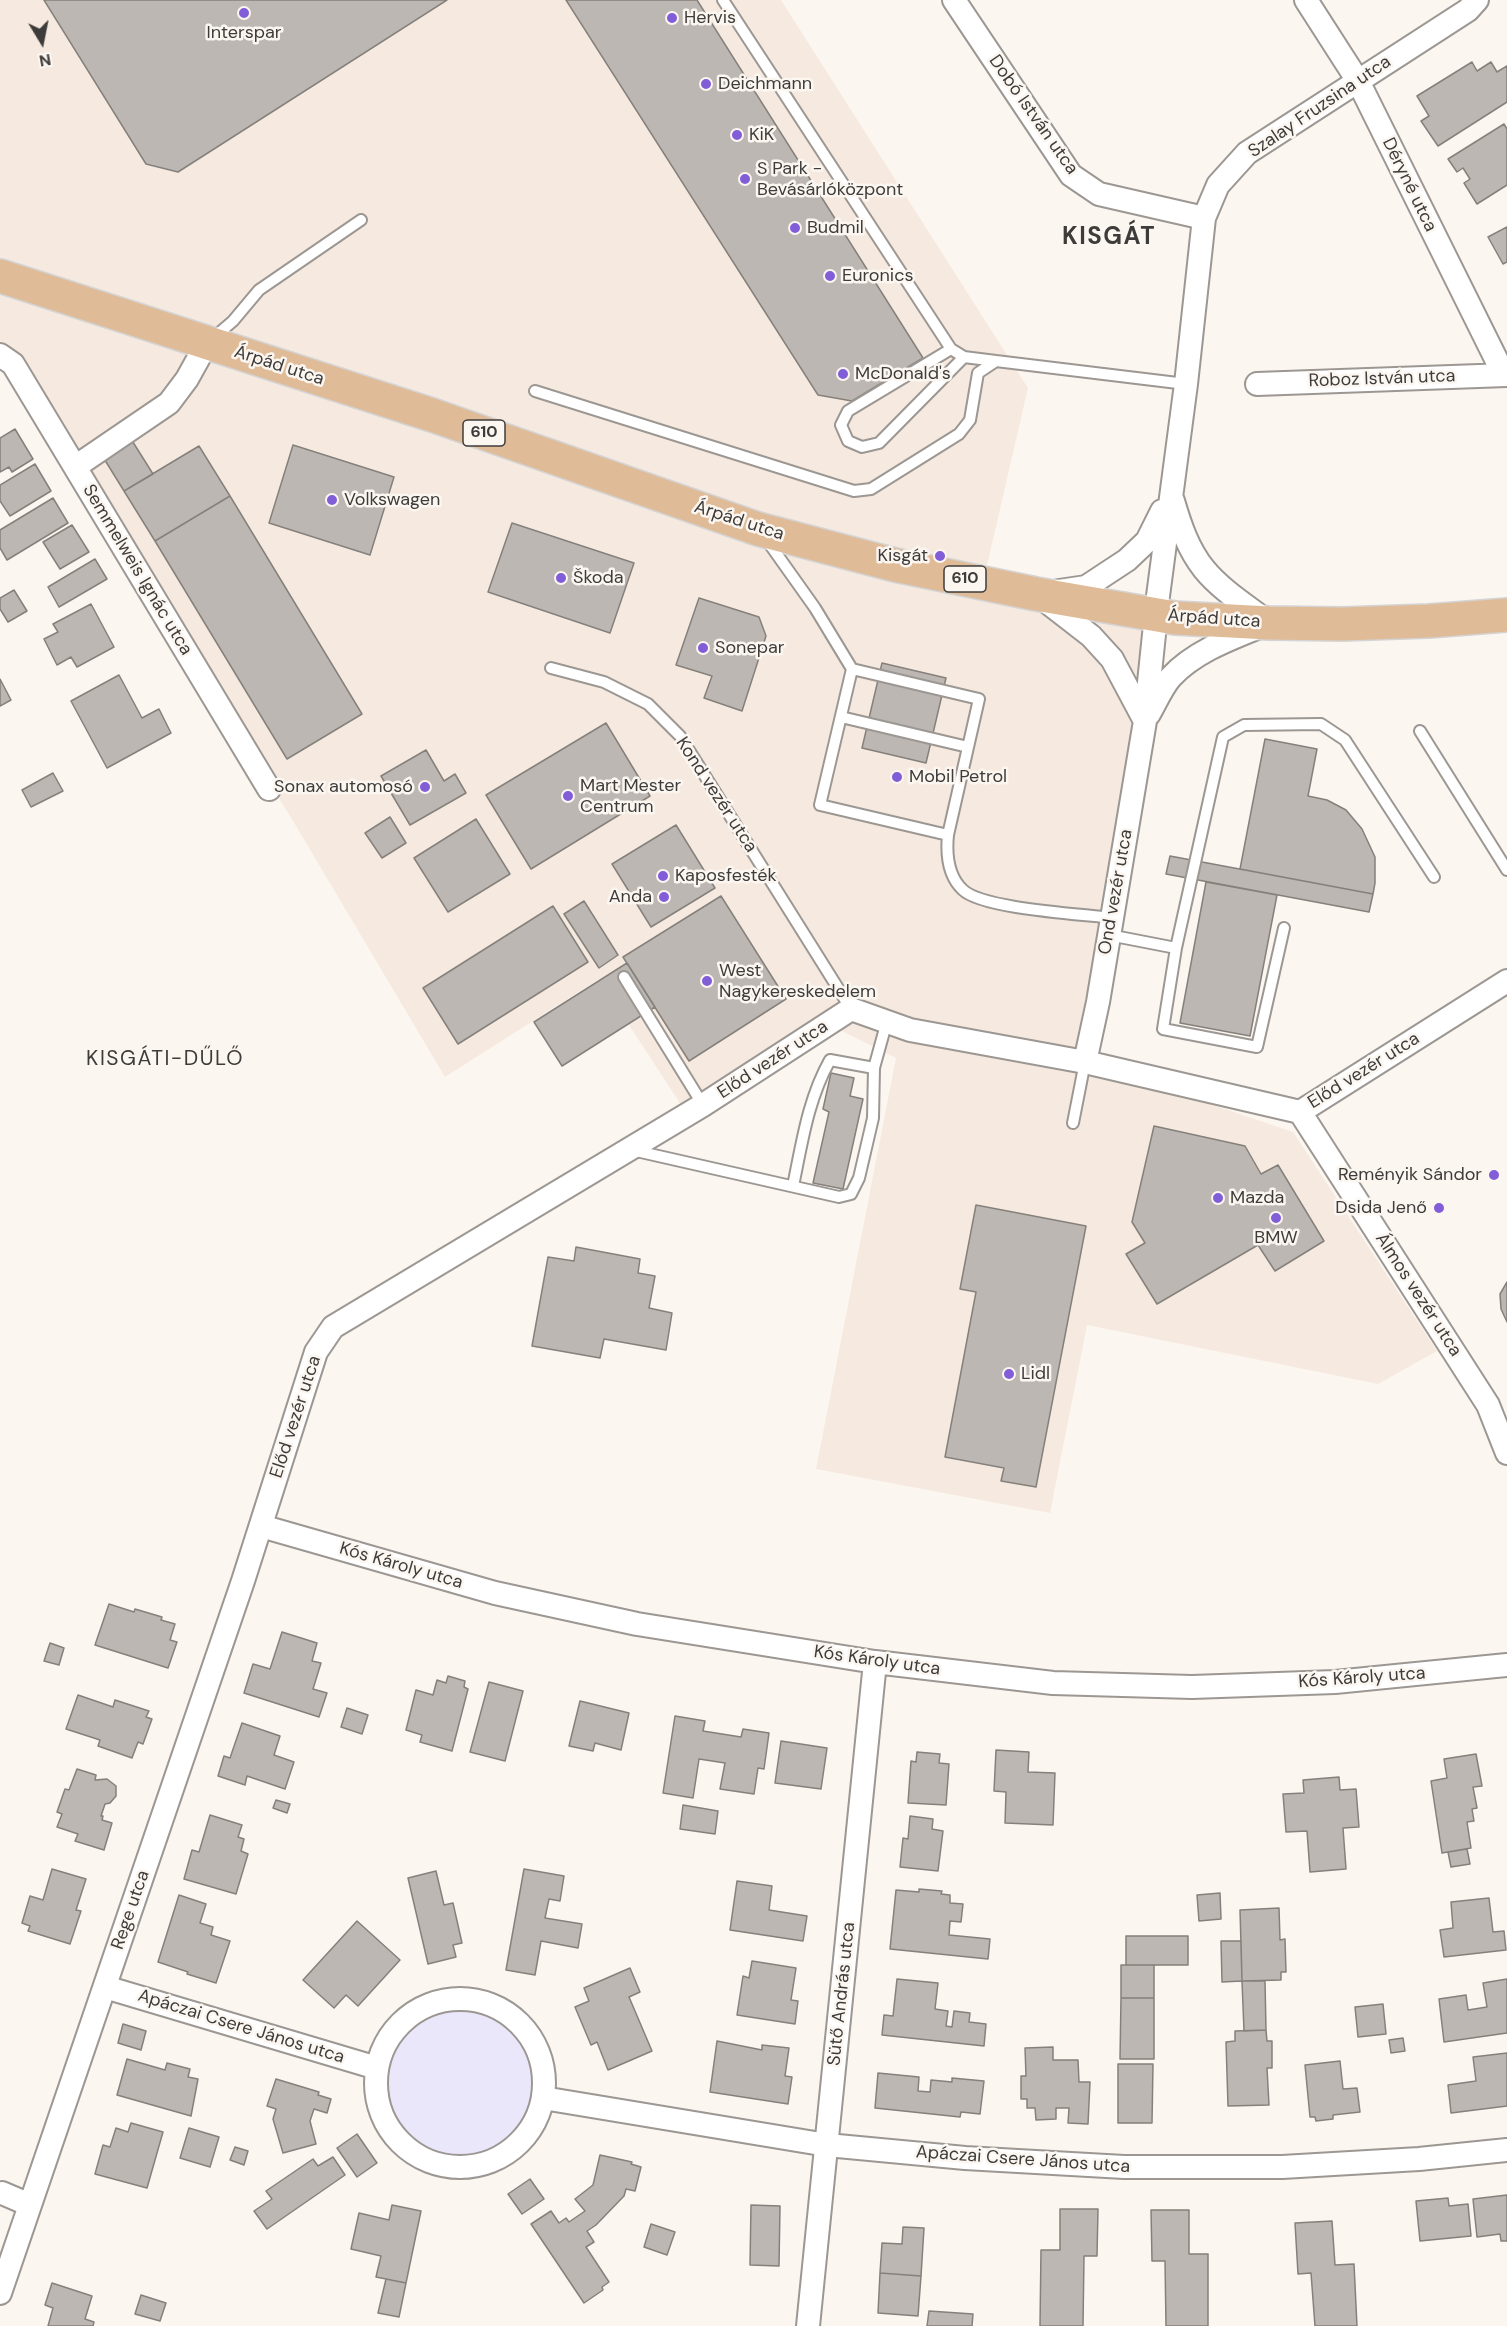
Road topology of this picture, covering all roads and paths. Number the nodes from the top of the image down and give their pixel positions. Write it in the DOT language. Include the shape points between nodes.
graph roads {
  1 [pos="723,0"];
  2 [pos="954,0"];
  3 [pos="1306,0"];
  4 [pos="1477,0"];
  5 [pos="1358,81"];
  6 [pos="1204,218"];
  7 [pos="361,220"];
  8 [pos="0,276"];
  9 [pos="207,343"];
  10 [pos="951,349"];
  11 [pos="0,355"];
  12 [pos="964,357"];
  13 [pos="996,361"];
  14 [pos="1505,375"];
  15 [pos="1186,384"];
  16 [pos="1257,384"];
  17 [pos="535,391"];
  18 [pos="75,467"];
  19 [pos="1171,494"];
  20 [pos="758,529"];
  21 [pos="1036,594"];
  22 [pos="1156,614"];
  23 [pos="1507,615"];
  24 [pos="1269,623"];
  25 [pos="551,668"];
  26 [pos="852,669"];
  27 [pos="841,717"];
  28 [pos="1145,721"];
  29 [pos="1420,731"];
  30 [pos="968,747"];
  31 [pos="269,789"];
  32 [pos="948,835"];
  33 [pos="1507,870"];
  34 [pos="1434,878"];
  35 [pos="1111,927"];
  36 [pos="1284,928"];
  37 [pos="1176,948"];
  38 [pos="624,977"];
  39 [pos="1507,981"];
  40 [pos="851,1009"];
  41 [pos="887,1022"];
  42 [pos="1085,1062"];
  43 [pos="874,1068"];
  44 [pos="703,1105"];
  45 [pos="1300,1112"];
  46 [pos="1073,1123"];
  47 [pos="629,1150"];
  48 [pos="793,1186"];
  49 [pos="1507,1453"];
  50 [pos="261,1526"];
  51 [pos="875,1662"];
  52 [pos="1507,1665"];
  53 [pos="105,1987"];
  54 [pos="377,2067"];
  55 [pos="543,2098"];
  56 [pos="827,2145"];
  57 [pos="1507,2150"];
  58 [pos="2,2193"];
  59 [pos="30,2205"];
  60 [pos="0,2293"];
  61 [pos="808,2326"];
  1 -- 10 [label="lane"];
  2 -- 6 [label="street, Dobó István utca" via="1071,175 1099,194"];
  3 -- 5 [label="street, Déryné utca"];
  4 -- 5 [label="street, Szalay Fruzsina utca" via="1468,10"];
  5 -- 6 [label="street, Szalay Fruzsina utca" via="1246,153 1218,185"];
  5 -- 14 [label="street, Déryné utca"];
  6 -- 15 [label="street, Szalay Fruzsina utca"];
  7 -- 9 [label="lane" via="259,290 233,321"];
  8 -- 9 [label="main road, Árpád utca / 610"];
  9 -- 18 [label="street" via="169,403"];
  9 -- 20 [label="main road, Árpád utca / 610" via="432,415"];
  10 -- 12 [label="lane"];
  10 -- 12 [label="lane" via="848,411 842,425 848,441 862,447 879,443"];
  11 -- 18 [label="street, Semmelweis Ignác utca" via="13,364"];
  12 -- 13 [label="lane"];
  13 -- 15 [label="lane"];
  13 -- 17 [label="lane" via="978,373 970,420 959,435 871,489 854,490"];
  14 -- 16 [label="street, Roboz István utca"];
  15 -- 19 [label="street, Szalay Fruzsina utca"];
  18 -- 31 [label="street, Semmelweis Ignác utca"];
  19 -- 21 [label="street, Szalay Fruzsina utca" via="1147,541 1127,560 1086,587"];
  19 -- 22 [label="street, Szalay Fruzsina utca"];
  19 -- 24 [label="street, Szalay Fruzsina utca" via="1184,535 1203,568"];
  20 -- 21 [label="main road, Árpád utca / 610" via="894,565"];
  20 -- 26 [label="lane" via="815,608"];
  21 -- 22 [label="main road, Árpád utca / 610"];
  21 -- 28 [label="street" via="1091,636 1112,659"];
  22 -- 24 [label="main road, Árpád utca / 610"];
  22 -- 28 [label="street, Ond vezér utca"];
  23 -- 24 [label="main road, Árpád utca / 610" via="1429,621"];
  24 -- 28 [label="street, Ond vezér utca" via="1214,646 1169,678"];
  25 -- 40 [label="lane, Kond vezér utca" via="604,682 648,704 680,736"];
  26 -- 27 [label="lane"];
  26 -- 30 [label="lane" via="979,699"];
  27 -- 30 [label="lane"];
  27 -- 32 [label="lane" via="820,805"];
  28 -- 35 [label="street, Ond vezér utca"];
  29 -- 33 [label="lane"];
  30 -- 32 [label="lane"];
  32 -- 35 [label="lane" via="946,855 953,878 964,892 983,900"];
  34 -- 37 [label="lane" via="1345,740 1321,724 1244,725 1223,737"];
  35 -- 37 [label="lane"];
  35 -- 42 [label="street, Ond vezér utca"];
  36 -- 37 [label="lane" via="1257,1047 1163,1029"];
  38 -- 44 [label="lane"];
  39 -- 45 [label="street, Előd vezér utca"];
  40 -- 41 [label="street, Előd vezér utca"];
  40 -- 44 [label="street, Előd vezér utca"];
  41 -- 42 [label="street, Előd vezér utca" via="910,1030"];
  41 -- 43 [label="lane"];
  42 -- 45 [label="street, Előd vezér utca"];
  42 -- 46 [label="lane"];
  43 -- 48 [label="lane" via="830,1060 808,1112"];
  43 -- 48 [label="lane" via="873,1118 860,1178 851,1194 839,1197"];
  44 -- 47 [label="street, Előd vezér utca"];
  45 -- 49 [label="street, Álmos vezér utca" via="1488,1405"];
  47 -- 48 [label="lane"];
  47 -- 50 [label="street, Előd vezér utca" via="333,1327 316,1352"];
  50 -- 51 [label="street, Kós Károly utca" via="495,1593 637,1624"];
  50 -- 53 [label="street, Rege utca"];
  51 -- 52 [label="street, Kós Károly utca" via="1053,1683 1192,1687 1335,1682"];
  51 -- 56 [label="street, Sütő András utca"];
  53 -- 54 [label="street, Apáczai Csere János utca"];
  53 -- 59 [label="street, Rege utca"];
  54 -- 55 [label="street" via="387,2039 407,2017 434,2002 464,1998 494,2005 519,2021 537,2046 545,2075"];
  54 -- 55 [label="street" via="376,2097 386,2124 404,2146 428,2161 456,2168 484,2164 510,2151 530,2131"];
  55 -- 56 [label="street, Apáczai Csere János utca"];
  56 -- 57 [label="street, Apáczai Csere János utca" via="1124,2167 1282,2167"];
  56 -- 61 [label="street, Sütő András utca"];
  58 -- 59 [label="street"];
  59 -- 60 [label="street, Rege utca"];
}
